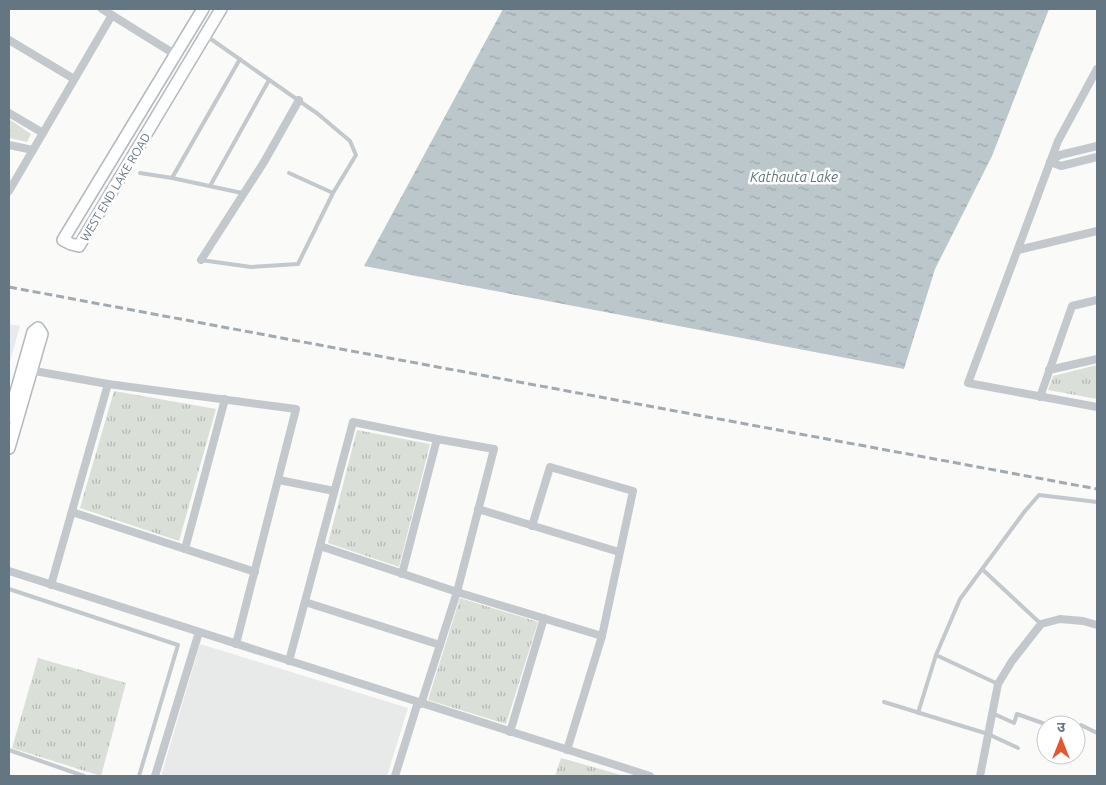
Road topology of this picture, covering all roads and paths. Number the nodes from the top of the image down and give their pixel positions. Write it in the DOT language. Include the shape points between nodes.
graph roads {
  1 [pos="102,9"];
  2 [pos="203,9"];
  3 [pos="222,9"];
  4 [pos="112,15"];
  5 [pos="206,36"];
  6 [pos="9,40"];
  7 [pos="176,55"];
  8 [pos="240,59"];
  9 [pos="1097,69"];
  10 [pos="74,79"];
  11 [pos="269,80"];
  12 [pos="299,100"];
  13 [pos="9,112"];
  14 [pos="43,133"];
  15 [pos="9,145"];
  16 [pos="1097,146"];
  17 [pos="33,150"];
  18 [pos="1097,157"];
  19 [pos="1050,162"];
  20 [pos="140,173"];
  21 [pos="289,173"];
  22 [pos="172,178"];
  23 [pos="210,186"];
  24 [pos="9,191"];
  25 [pos="242,193"];
  26 [pos="333,193"];
  27 [pos="1097,231"];
  28 [pos="1018,250"];
  29 [pos="202,260"];
  30 [pos="1097,300"];
  31 [pos="1097,359"];
  32 [pos="27,369"];
  33 [pos="1049,370"];
  34 [pos="108,384"];
  35 [pos="15,389"];
  36 [pos="1040,396"];
  37 [pos="225,399"];
  38 [pos="1097,408"];
  39 [pos="9,417"];
  40 [pos="437,439"];
  41 [pos="9,448"];
  42 [pos="279,480"];
  43 [pos="334,491"];
  44 [pos="1097,502"];
  45 [pos="478,509"];
  46 [pos="72,512"];
  47 [pos="532,526"];
  48 [pos="320,546"];
  49 [pos="186,549"];
  50 [pos="620,552"];
  51 [pos="982,569"];
  52 [pos="9,571"];
  53 [pos="255,572"];
  54 [pos="402,574"];
  55 [pos="52,585"];
  56 [pos="9,589"];
  57 [pos="457,592"];
  58 [pos="305,602"];
  59 [pos="544,618"];
  60 [pos="1041,624"];
  61 [pos="1097,626"];
  62 [pos="198,632"];
  63 [pos="602,636"];
  64 [pos="236,644"];
  65 [pos="440,645"];
  66 [pos="936,655"];
  67 [pos="289,662"];
  68 [pos="998,684"];
  69 [pos="884,702"];
  70 [pos="420,703"];
  71 [pos="918,712"];
  72 [pos="992,713"];
  73 [pos="1036,721"];
  74 [pos="1086,728"];
  75 [pos="510,732"];
  76 [pos="988,734"];
  77 [pos="1097,734"];
  78 [pos="1018,748"];
  79 [pos="9,750"];
  80 [pos="567,750"];
  81 [pos="631,773"];
  82 [pos="84,776"];
  83 [pos="139,776"];
  84 [pos="155,776"];
  85 [pos="395,776"];
  86 [pos="650,776"];
  87 [pos="980,776"];
  1 -- 4 [label="street"];
  2 -- 7 [label="street, WEST END LAKE ROAD"];
  3 -- 5 [label="street, WEST END LAKE ROAD"];
  4 -- 7 [label="street"];
  4 -- 10 [label="street"];
  5 -- 7 [label="street, WEST END LAKE ROAD" via="80,246 63,240"];
  5 -- 8 [label="lane"];
  6 -- 10 [label="street"];
  8 -- 11 [label="lane"];
  8 -- 22 [label="lane"];
  9 -- 19 [label="street"];
  10 -- 14 [label="street"];
  11 -- 12 [label="lane"];
  11 -- 23 [label="lane"];
  12 -- 26 [label="lane" via="350,142 356,154"];
  12 -- 29 [label="street"];
  13 -- 14 [label="street"];
  14 -- 17 [label="street"];
  15 -- 17 [label="street"];
  16 -- 19 [label="street" via="1060,155"];
  17 -- 24 [label="street"];
  18 -- 19 [label="street" via="1061,166"];
  19 -- 28 [label="street"];
  20 -- 22 [label="lane"];
  21 -- 26 [label="lane"];
  22 -- 23 [label="lane"];
  23 -- 25 [label="lane"];
  26 -- 29 [label="lane" via="298,264 251,267"];
  27 -- 28 [label="street"];
  28 -- 36 [label="street" via="968,383"];
  30 -- 33 [label="street" via="1072,306"];
  31 -- 33 [label="street"];
  32 -- 34 [label="street"];
  32 -- 35 [label="street"];
  33 -- 36 [label="street"];
  34 -- 37 [label="street"];
  34 -- 46 [label="street"];
  35 -- 39 [label="street"];
  35 -- 41 [label="street"];
  36 -- 38 [label="street"];
  37 -- 42 [label="street" via="296,409"];
  37 -- 49 [label="street"];
  40 -- 43 [label="street" via="353,422"];
  40 -- 45 [label="street" via="494,449"];
  40 -- 54 [label="street"];
  42 -- 43 [label="street"];
  42 -- 53 [label="street"];
  43 -- 48 [label="street"];
  44 -- 51 [label="lane" via="1039,495"];
  45 -- 47 [label="street"];
  45 -- 57 [label="street"];
  46 -- 49 [label="street"];
  46 -- 55 [label="street"];
  47 -- 50 [label="street"];
  47 -- 50 [label="street" via="550,467 623,488 632,491"];
  48 -- 54 [label="street"];
  48 -- 58 [label="street"];
  49 -- 53 [label="street"];
  50 -- 63 [label="street"];
  51 -- 60 [label="lane"];
  51 -- 66 [label="lane" via="960,599"];
  52 -- 55 [label="street"];
  53 -- 64 [label="street"];
  54 -- 57 [label="street"];
  55 -- 62 [label="street"];
  56 -- 83 [label="lane" via="178,645"];
  57 -- 59 [label="street"];
  57 -- 65 [label="street"];
  58 -- 65 [label="street"];
  58 -- 67 [label="street"];
  59 -- 63 [label="street"];
  59 -- 75 [label="street"];
  60 -- 61 [label="street" via="1060,619"];
  60 -- 68 [label="street"];
  62 -- 64 [label="street"];
  62 -- 84 [label="street"];
  63 -- 80 [label="street"];
  64 -- 67 [label="street"];
  65 -- 70 [label="street"];
  66 -- 68 [label="lane"];
  66 -- 71 [label="lane"];
  67 -- 70 [label="street"];
  68 -- 72 [label="street"];
  69 -- 71 [label="lane"];
  70 -- 75 [label="street"];
  70 -- 85 [label="street"];
  71 -- 76 [label="lane"];
  72 -- 73 [label="lane" via="1014,723 1017,714"];
  72 -- 76 [label="street"];
  74 -- 77 [label="lane"];
  75 -- 80 [label="street"];
  76 -- 78 [label="lane"];
  76 -- 87 [label="street"];
  79 -- 82 [label="lane"];
  80 -- 81 [label="street"];
  81 -- 86 [label="street"];
}
